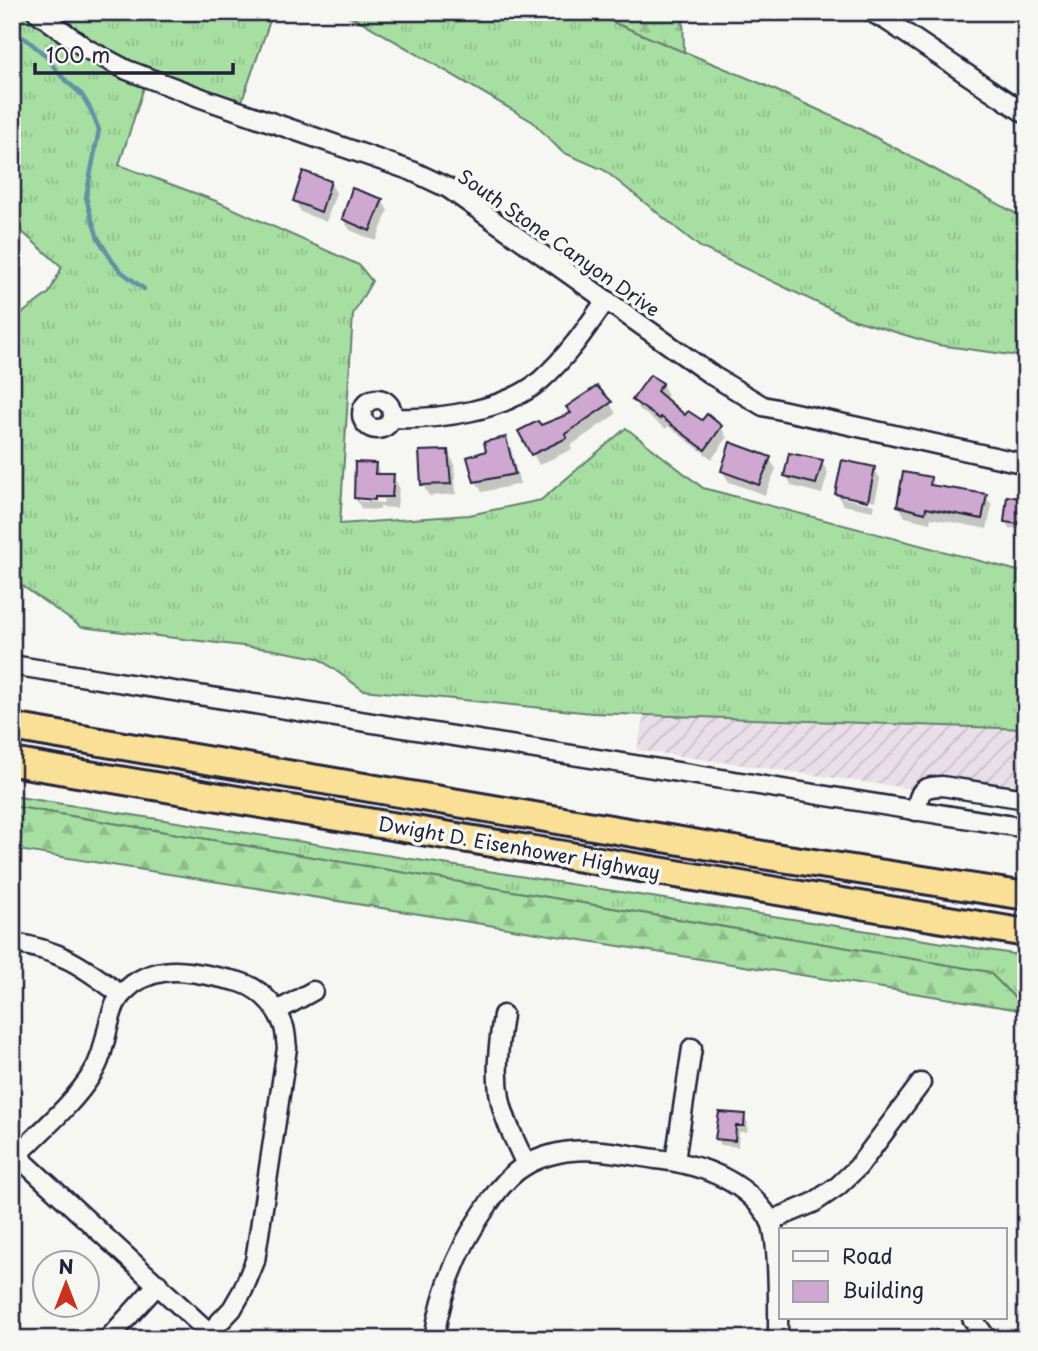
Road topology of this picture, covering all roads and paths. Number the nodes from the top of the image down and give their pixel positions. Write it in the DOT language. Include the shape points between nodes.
graph roads {
  1 [pos="37,12"];
  2 [pos="871,12"];
  3 [pos="1026,114"];
  4 [pos="606,300"];
  5 [pos="392,418"];
  6 [pos="1026,464"];
  7 [pos="12,665"];
  8 [pos="12,727"];
  9 [pos="12,762"];
  10 [pos="1026,799"];
  11 [pos="916,811"];
  12 [pos="1026,828"];
  13 [pos="1026,896"];
  14 [pos="1026,933"];
  15 [pos="12,943"];
  16 [pos="313,991"];
  17 [pos="120,994"];
  18 [pos="277,1011"];
  19 [pos="503,1015"];
  20 [pos="692,1048"];
  21 [pos="921,1083"];
  22 [pos="14,1156"];
  23 [pos="675,1161"];
  24 [pos="526,1165"];
  25 [pos="770,1221"];
  26 [pos="158,1284"];
  27 [pos="973,1320"];
  28 [pos="213,1336"];
  29 [pos="108,1339"];
  30 [pos="434,1339"];
  31 [pos="778,1339"];
  32 [pos="987,1339"];
  1 -- 4 [label="street, South Stone Canyon Drive" via="87,49 127,70 412,171 448,188"];
  2 -- 3 [label="street"];
  4 -- 5 [label="street" via="573,348 539,381 513,397 440,417"];
  4 -- 6 [label="street, South Stone Canyon Drive" via="763,406"];
  7 -- 11 [label="street"];
  8 -- 13 [label="highway, Dwight D. Eisenhower Highway"];
  9 -- 14 [label="highway, Dwight D. Eisenhower Highway"];
  10 -- 11 [label="street" via="929,786 919,796"];
  11 -- 12 [label="street"];
  15 -- 17 [label="street" via="83,966"];
  16 -- 18 [label="street"];
  17 -- 18 [label="street" via="151,974 182,970 243,982"];
  17 -- 22 [label="street" via="94,1073"];
  18 -- 28 [label="street" via="287,1048 255,1261 243,1290"];
  19 -- 24 [label="street" via="500,1098"];
  20 -- 23 [label="street"];
  21 -- 25 [label="street" via="858,1167 838,1186 813,1203"];
  22 -- 26 [label="street"];
  23 -- 24 [label="street" via="570,1151"];
  23 -- 25 [label="street" via="721,1175 740,1187"];
  24 -- 30 [label="street" via="501,1185 474,1225 446,1290"];
  25 -- 31 [label="street" via="776,1248"];
  26 -- 28 [label="street"];
  26 -- 29 [label="street"];
  27 -- 32 [label="street"];
}
